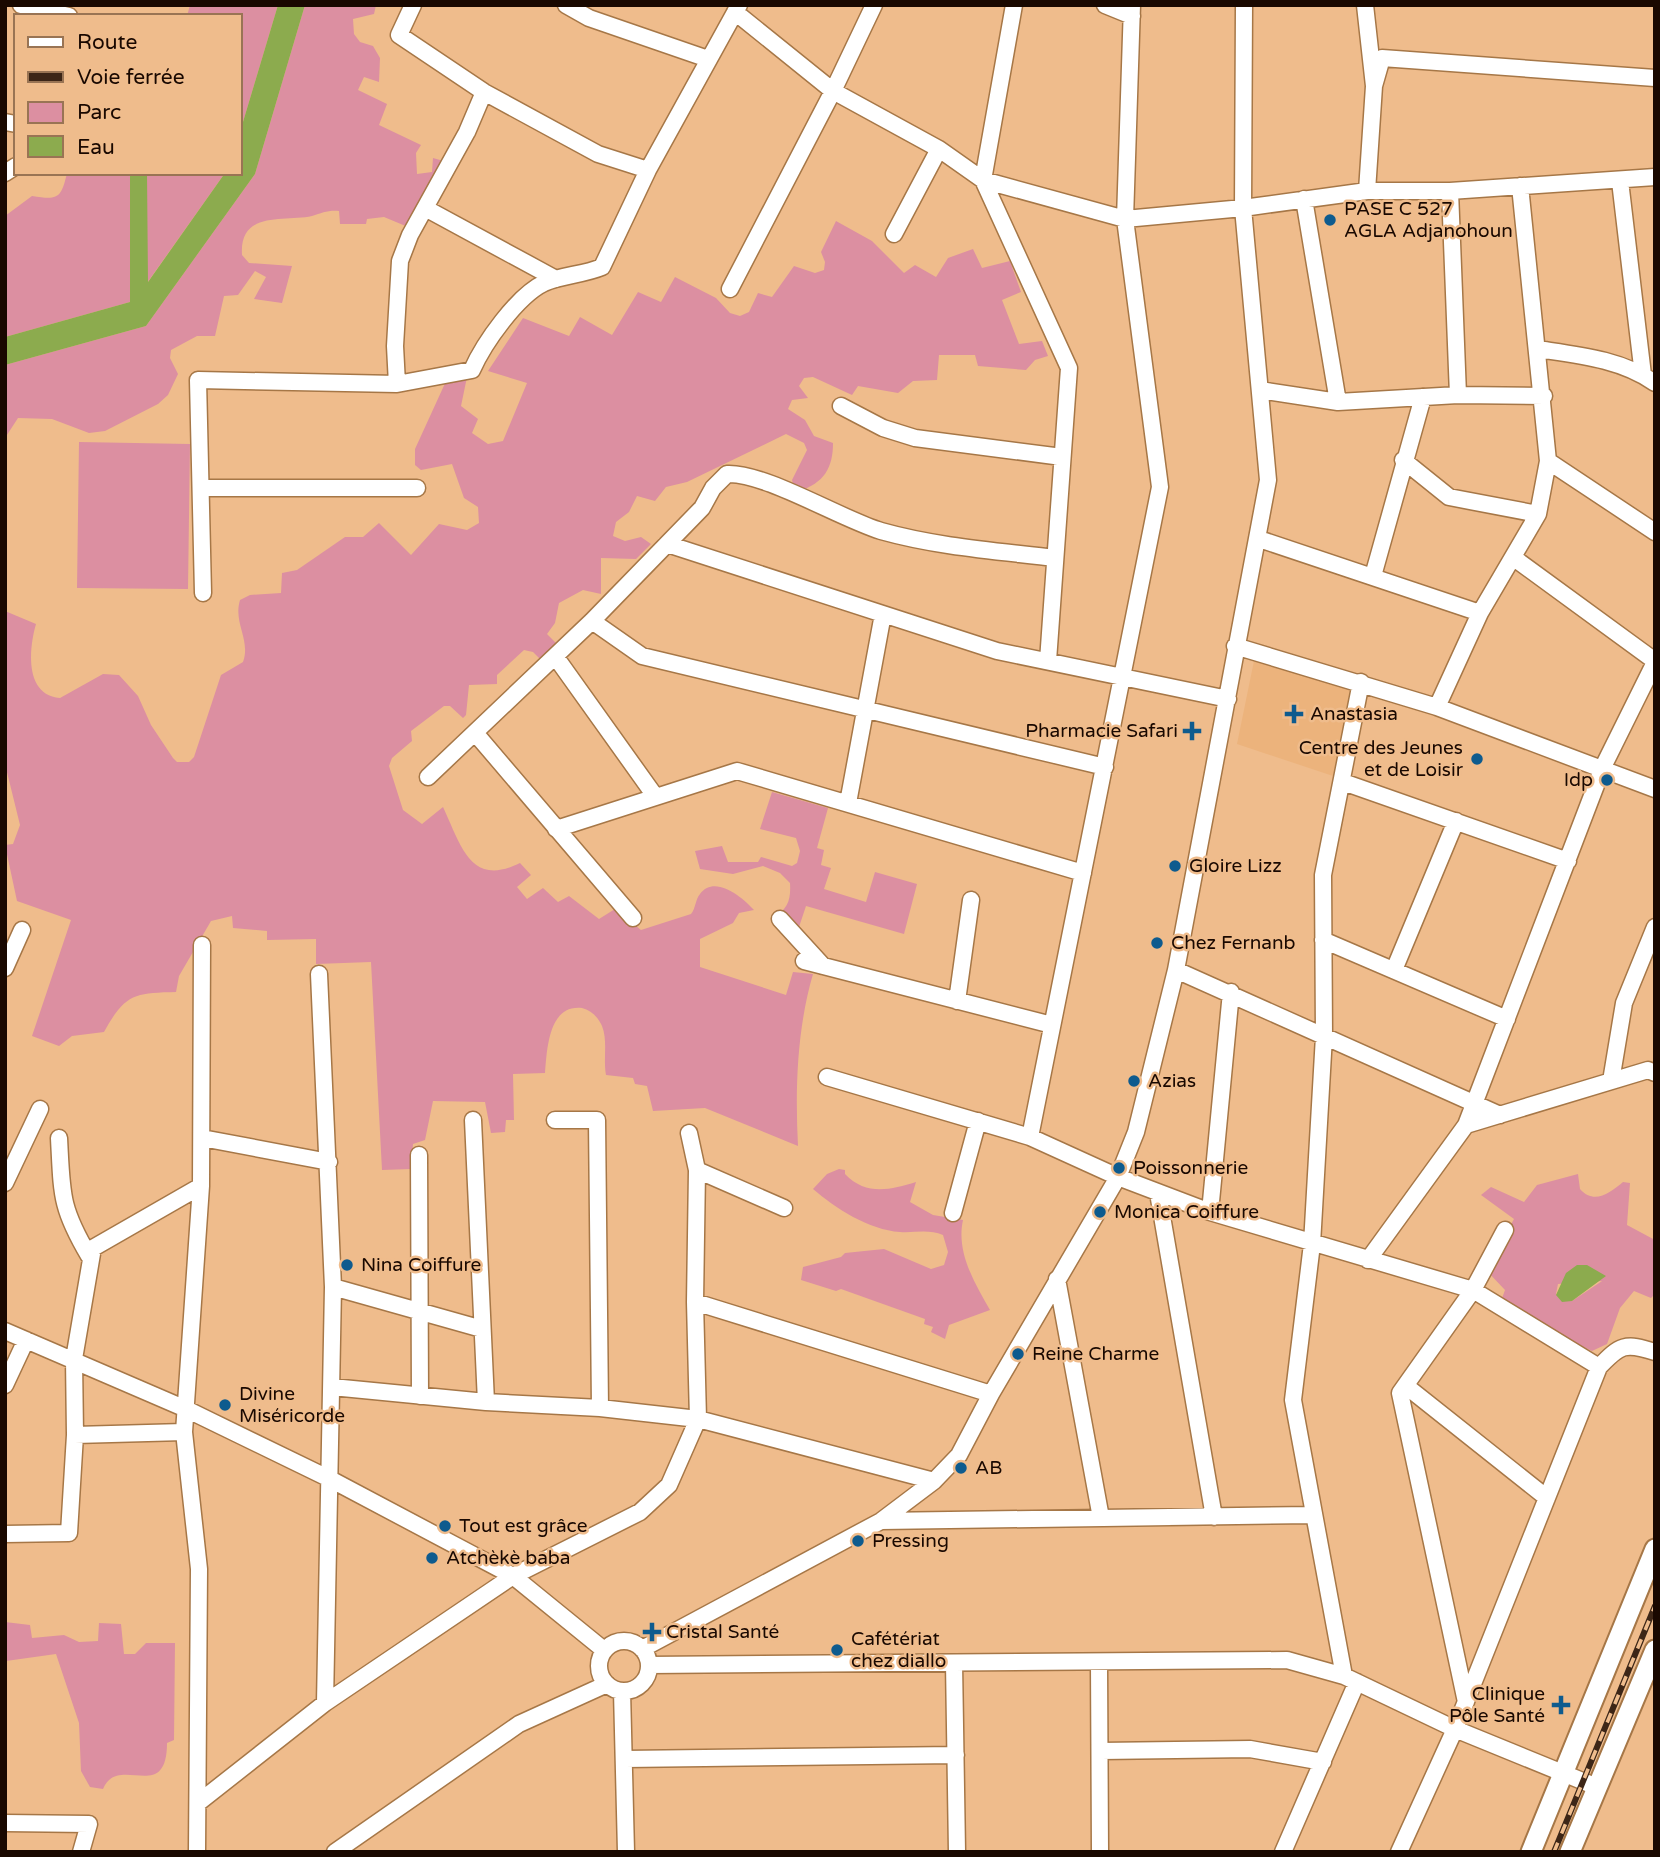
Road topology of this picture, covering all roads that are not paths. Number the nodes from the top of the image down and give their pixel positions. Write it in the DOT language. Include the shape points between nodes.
graph roads {
  1 [pos="21,5"];
  2 [pos="413,5"];
  3 [pos="566,5"];
  4 [pos="874,5"];
  5 [pos="1014,5"];
  6 [pos="1105,5"];
  7 [pos="1244,5"];
  8 [pos="1365,5"];
  9 [pos="737,8"];
  10 [pos="1132,10"];
  11 [pos="61,14"];
  12 [pos="708,59"];
  13 [pos="1655,78"];
  14 [pos="1374,86"];
  15 [pos="484,92"];
  16 [pos="834,92"];
  17 [pos="939,149"];
  18 [pos="648,170"];
  19 [pos="1655,177"];
  20 [pos="983,180"];
  21 [pos="1620,181"];
  22 [pos="1520,186"];
  23 [pos="1367,191"];
  24 [pos="1450,191"];
  25 [pos="1304,199"];
  26 [pos="425,208"];
  27 [pos="1243,208"];
  28 [pos="1125,219"];
  29 [pos="894,234"];
  30 [pos="556,279"];
  31 [pos="730,289"];
  32 [pos="1536,349"];
  33 [pos="1649,379"];
  34 [pos="397,384"];
  35 [pos="1260,390"];
  36 [pos="1458,395"];
  37 [pos="1544,396"];
  38 [pos="1423,397"];
  39 [pos="1338,402"];
  40 [pos="841,406"];
  41 [pos="1062,457"];
  42 [pos="1403,460"];
  43 [pos="1548,461"];
  44 [pos="201,488"];
  45 [pos="417,488"];
  46 [pos="1538,514"];
  47 [pos="1655,531"];
  48 [pos="1259,539"];
  49 [pos="667,544"];
  50 [pos="1055,558"];
  51 [pos="1514,558"];
  52 [pos="1373,576"];
  53 [pos="203,593"];
  54 [pos="883,614"];
  55 [pos="1480,614"];
  56 [pos="592,621"];
  57 [pos="1236,646"];
  58 [pos="555,656"];
  59 [pos="1655,661"];
  60 [pos="1048,662"];
  61 [pos="1124,676"];
  62 [pos="1362,682"];
  63 [pos="1228,699"];
  64 [pos="1437,707"];
  65 [pos="866,708"];
  66 [pos="476,734"];
  67 [pos="1105,767"];
  68 [pos="1603,767"];
  69 [pos="428,777"];
  70 [pos="1343,782"];
  71 [pos="1655,789"];
  72 [pos="655,796"];
  73 [pos="848,803"];
  74 [pos="1456,821"];
  75 [pos="556,829"];
  76 [pos="1568,861"];
  77 [pos="1083,873"];
  78 [pos="971,900"];
  79 [pos="633,918"];
  80 [pos="780,919"];
  81 [pos="1655,927"];
  82 [pos="22,930"];
  83 [pos="1324,940"];
  84 [pos="202,945"];
  85 [pos="804,961"];
  86 [pos="823,966"];
  87 [pos="5,968"];
  88 [pos="1176,970"];
  89 [pos="1394,970"];
  90 [pos="319,974"];
  91 [pos="1231,992"];
  92 [pos="957,1000"];
  93 [pos="1507,1019"];
  94 [pos="1052,1026"];
  95 [pos="1324,1036"];
  96 [pos="1655,1073"];
  97 [pos="827,1077"];
  98 [pos="1611,1081"];
  99 [pos="1474,1103"];
  100 [pos="40,1109"];
  101 [pos="1500,1115"];
  102 [pos="473,1120"];
  103 [pos="555,1121"];
  104 [pos="978,1121"];
  105 [pos="1466,1125"];
  106 [pos="689,1133"];
  107 [pos="1030,1137"];
  108 [pos="59,1138"];
  109 [pos="202,1138"];
  110 [pos="419,1155"];
  111 [pos="329,1162"];
  112 [pos="697,1170"];
  113 [pos="1118,1177"];
  114 [pos="5,1183"];
  115 [pos="201,1186"];
  116 [pos="1158,1193"];
  117 [pos="784,1208"];
  118 [pos="1210,1212"];
  119 [pos="953,1213"];
  120 [pos="1505,1230"];
  121 [pos="1312,1244"];
  122 [pos="89,1256"];
  123 [pos="1368,1260"];
  124 [pos="1058,1279"];
  125 [pos="333,1287"];
  126 [pos="1472,1290"];
  127 [pos="695,1302"];
  128 [pos="420,1311"];
  129 [pos="482,1329"];
  130 [pos="5,1332"];
  131 [pos="26,1340"];
  132 [pos="1655,1352"];
  133 [pos="74,1359"];
  134 [pos="1599,1367"];
  135 [pos="5,1385"];
  136 [pos="1406,1386"];
  137 [pos="332,1387"];
  138 [pos="990,1394"];
  139 [pos="420,1396"];
  140 [pos="485,1402"];
  141 [pos="600,1408"];
  142 [pos="186,1409"];
  143 [pos="698,1419"];
  144 [pos="184,1433"];
  145 [pos="75,1436"];
  146 [pos="330,1479"];
  147 [pos="934,1481"];
  148 [pos="1547,1498"];
  149 [pos="1314,1515"];
  150 [pos="1214,1517"];
  151 [pos="1101,1518"];
  152 [pos="881,1521"];
  153 [pos="5,1534"];
  154 [pos="1655,1549"];
  155 [pos="513,1576"];
  156 [pos="642,1649"];
  157 [pos="604,1650"];
  158 [pos="1653,1660"];
  159 [pos="954,1663"];
  160 [pos="1099,1663"];
  161 [pos="649,1665"];
  162 [pos="1350,1679"];
  163 [pos="607,1684"];
  164 [pos="622,1691"];
  165 [pos="1466,1702"];
  166 [pos="325,1703"];
  167 [pos="1455,1729"];
  168 [pos="1101,1751"];
  169 [pos="956,1755"];
  170 [pos="625,1759"];
  171 [pos="1323,1762"];
  172 [pos="1563,1773"];
  173 [pos="1597,1787"];
  174 [pos="198,1803"];
  175 [pos="5,1823"];
  176 [pos="81,1852"];
  177 [pos="197,1852"];
  178 [pos="335,1852"];
  179 [pos="626,1852"];
  180 [pos="957,1852"];
  181 [pos="1100,1852"];
  182 [pos="1283,1852"];
  183 [pos="1399,1852"];
  184 [pos="1531,1852"];
  185 [pos="1570,1852"];
  1 -- 11 [label="street"];
  2 -- 15 [label="street" via="399,35"];
  3 -- 12 [label="street" via="589,18"];
  4 -- 16 [label="street"];
  5 -- 20 [label="street"];
  6 -- 10 [label="street"];
  7 -- 27 [label="street"];
  8 -- 14 [label="street"];
  9 -- 12 [label="street"];
  9 -- 16 [label="street"];
  10 -- 28 [label="street"];
  12 -- 18 [label="street"];
  13 -- 14 [label="street" via="1382,58"];
  14 -- 23 [label="street"];
  15 -- 18 [label="street" via="604,157"];
  15 -- 26 [label="street"];
  16 -- 17 [label="street"];
  16 -- 31 [label="street"];
  17 -- 20 [label="street"];
  17 -- 29 [label="street"];
  18 -- 30 [label="street" via="601,267"];
  19 -- 21 [label="street"];
  20 -- 28 [label="street"];
  20 -- 41 [label="street" via="1069,368"];
  21 -- 22 [label="street"];
  21 -- 33 [label="street"];
  22 -- 24 [label="street"];
  22 -- 32 [label="street"];
  23 -- 24 [label="street"];
  23 -- 25 [label="street"];
  24 -- 36 [label="street"];
  25 -- 27 [label="street"];
  25 -- 39 [label="street"];
  26 -- 30 [label="street"];
  26 -- 34 [label="street" via="400,261"];
  27 -- 28 [label="street"];
  27 -- 35 [label="street"];
  28 -- 61 [label="street" via="1160,488"];
  30 -- 34 [label="street" via="525,296 480,352 472,370"];
  32 -- 33 [label="street" via="1594,358"];
  32 -- 37 [label="street"];
  34 -- 44 [label="street" via="198,380"];
  35 -- 39 [label="street"];
  35 -- 48 [label="street" via="1268,480"];
  36 -- 37 [label="street"];
  36 -- 38 [label="street"];
  37 -- 43 [label="street"];
  38 -- 39 [label="street"];
  38 -- 42 [label="street"];
  40 -- 41 [label="street" via="883,428 915,438"];
  41 -- 50 [label="street"];
  42 -- 46 [label="street" via="1449,497"];
  42 -- 52 [label="street"];
  43 -- 46 [label="street"];
  43 -- 47 [label="street"];
  44 -- 45 [label="street"];
  44 -- 53 [label="street"];
  46 -- 51 [label="street"];
  48 -- 52 [label="street"];
  48 -- 57 [label="street"];
  49 -- 50 [label="street" via="702,508 719,480 739,473 879,530 957,547"];
  49 -- 54 [label="street"];
  49 -- 56 [label="street"];
  50 -- 60 [label="street"];
  51 -- 55 [label="street"];
  51 -- 59 [label="street"];
  52 -- 55 [label="street"];
  54 -- 60 [label="street" via="997,651"];
  54 -- 65 [label="street"];
  55 -- 64 [label="street"];
  56 -- 58 [label="street"];
  56 -- 65 [label="street" via="642,656"];
  57 -- 62 [label="street"];
  57 -- 63 [label="street"];
  58 -- 66 [label="street"];
  58 -- 72 [label="street"];
  59 -- 68 [label="street"];
  60 -- 61 [label="street"];
  61 -- 63 [label="street"];
  61 -- 67 [label="street"];
  62 -- 64 [label="street"];
  62 -- 70 [label="street"];
  63 -- 88 [label="street"];
  64 -- 68 [label="street"];
  65 -- 67 [label="street"];
  65 -- 73 [label="street"];
  66 -- 69 [label="street"];
  66 -- 75 [label="street"];
  67 -- 77 [label="street"];
  68 -- 71 [label="street"];
  68 -- 76 [label="street"];
  70 -- 74 [label="street"];
  70 -- 83 [label="street" via="1323,875"];
  72 -- 73 [label="street" via="737,771"];
  72 -- 75 [label="street"];
  73 -- 77 [label="street"];
  74 -- 76 [label="street"];
  74 -- 89 [label="street"];
  75 -- 79 [label="street"];
  76 -- 93 [label="street"];
  77 -- 94 [label="street"];
  78 -- 92 [label="street"];
  80 -- 86 [label="street"];
  81 -- 98 [label="street" via="1624,1003"];
  82 -- 87 [label="street"];
  83 -- 89 [label="street"];
  83 -- 95 [label="street"];
  84 -- 109 [label="street"];
  85 -- 86 [label="street"];
  86 -- 92 [label="street"];
  88 -- 91 [label="street"];
  88 -- 113 [label="street" via="1141,1114"];
  89 -- 93 [label="street"];
  90 -- 111 [label="street"];
  91 -- 95 [label="street"];
  91 -- 118 [label="street"];
  92 -- 94 [label="street"];
  93 -- 99 [label="street"];
  94 -- 107 [label="street"];
  95 -- 99 [label="street"];
  95 -- 121 [label="street"];
  96 -- 98 [label="street" via="1648,1070"];
  97 -- 104 [label="street"];
  98 -- 101 [label="street"];
  99 -- 101 [label="street"];
  99 -- 105 [label="street"];
  100 -- 114 [label="street"];
  101 -- 105 [label="street"];
  102 -- 129 [label="street"];
  103 -- 141 [label="street" via="597,1120"];
  104 -- 107 [label="street"];
  104 -- 119 [label="street"];
  105 -- 123 [label="street"];
  106 -- 112 [label="street"];
  107 -- 113 [label="street"];
  108 -- 122 [label="street" via="63,1204"];
  109 -- 111 [label="street"];
  109 -- 115 [label="street"];
  110 -- 128 [label="street"];
  111 -- 125 [label="street"];
  112 -- 117 [label="street"];
  112 -- 127 [label="street"];
  113 -- 116 [label="street"];
  113 -- 124 [label="street"];
  115 -- 122 [label="street" via="93,1248"];
  115 -- 142 [label="street"];
  116 -- 118 [label="street"];
  116 -- 150 [label="street"];
  118 -- 121 [label="street"];
  120 -- 126 [label="street"];
  121 -- 123 [label="street"];
  121 -- 149 [label="street" via="1293,1400"];
  122 -- 133 [label="street"];
  123 -- 126 [label="street"];
  124 -- 138 [label="street"];
  124 -- 151 [label="street"];
  125 -- 128 [label="street"];
  125 -- 137 [label="street"];
  126 -- 134 [label="street"];
  126 -- 136 [label="street"];
  127 -- 138 [label="street"];
  127 -- 143 [label="street"];
  128 -- 129 [label="street"];
  128 -- 139 [label="street"];
  129 -- 140 [label="street"];
  130 -- 131 [label="street"];
  131 -- 133 [label="street"];
  131 -- 135 [label="street"];
  132 -- 134 [label="street" via="1634,1345 1624,1347"];
  133 -- 142 [label="street"];
  133 -- 145 [label="street"];
  134 -- 148 [label="street"];
  136 -- 148 [label="street"];
  136 -- 165 [label="street" via="1400,1393"];
  137 -- 139 [label="street"];
  137 -- 146 [label="street"];
  138 -- 147 [label="street" via="959,1455"];
  139 -- 140 [label="street"];
  140 -- 141 [label="street"];
  141 -- 143 [label="street"];
  142 -- 144 [label="street"];
  142 -- 146 [label="street"];
  143 -- 147 [label="street"];
  143 -- 155 [label="street" via="669,1485 640,1512"];
  144 -- 145 [label="street"];
  144 -- 174 [label="street" via="199,1569"];
  145 -- 153 [label="street" via="69,1533"];
  146 -- 155 [label="street"];
  146 -- 166 [label="street"];
  147 -- 152 [label="street"];
  148 -- 165 [label="street"];
  149 -- 150 [label="street"];
  149 -- 162 [label="street"];
  150 -- 151 [label="street"];
  151 -- 152 [label="street"];
  152 -- 156 [label="street"];
  154 -- 172 [label="main road"];
  155 -- 157 [label="street"];
  155 -- 166 [label="street"];
  156 -- 157 [label="street" via="626,1641"];
  156 -- 161 [label="street"];
  157 -- 163 [label="street" via="598,1668"];
  158 -- 173 [label="main road"];
  159 -- 160 [label="street"];
  159 -- 161 [label="street"];
  159 -- 169 [label="street"];
  160 -- 162 [label="street" via="1287,1660"];
  160 -- 168 [label="street"];
  161 -- 164 [label="street" via="639,1686"];
  162 -- 167 [label="street"];
  162 -- 171 [label="street"];
  163 -- 164 [label="street"];
  163 -- 178 [label="street" via="519,1724"];
  164 -- 170 [label="street"];
  165 -- 167 [label="street"];
  166 -- 174 [label="street"];
  167 -- 172 [label="street"];
  167 -- 183 [label="street"];
  168 -- 171 [label="street" via="1250,1749"];
  168 -- 181 [label="street"];
  169 -- 170 [label="street"];
  169 -- 180 [label="street"];
  170 -- 179 [label="street"];
  171 -- 182 [label="street"];
  172 -- 173 [label="street"];
  172 -- 184 [label="main road"];
  173 -- 185 [label="main road"];
  174 -- 177 [label="street"];
  175 -- 176 [label="street" via="89,1824"];
}
